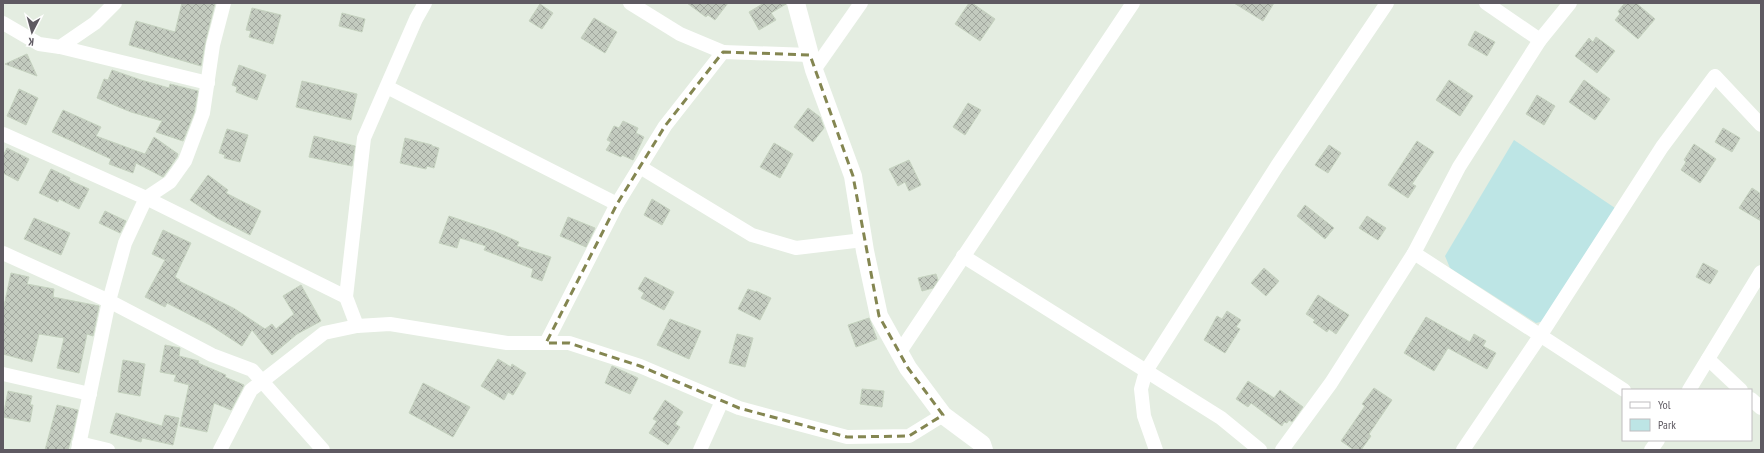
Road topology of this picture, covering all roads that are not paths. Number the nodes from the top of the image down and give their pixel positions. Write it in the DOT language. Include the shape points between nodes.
graph roads {
  1 [pos="115,3"];
  2 [pos="224,3"];
  3 [pos="425,3"];
  4 [pos="630,3"];
  5 [pos="796,3"];
  6 [pos="861,3"];
  7 [pos="1133,3"];
  8 [pos="1387,3"];
  9 [pos="1486,3"];
  10 [pos="1570,3"];
  11 [pos="3,23"];
  12 [pos="1540,40"];
  13 [pos="60,47"];
  14 [pos="723,52"];
  15 [pos="812,62"];
  16 [pos="208,83"];
  17 [pos="387,87"];
  18 [pos="1761,125"];
  19 [pos="3,134"];
  20 [pos="640,167"];
  21 [pos="146,198"];
  22 [pos="617,204"];
  23 [pos="863,240"];
  24 [pos="3,253"];
  25 [pos="1414,253"];
  26 [pos="963,256"];
  27 [pos="1761,272"];
  28 [pos="346,297"];
  29 [pos="109,302"];
  30 [pos="357,326"];
  31 [pos="1540,336"];
  32 [pos="546,343"];
  33 [pos="899,353"];
  34 [pos="1708,359"];
  35 [pos="1146,371"];
  36 [pos="3,374"];
  37 [pos="262,381"];
  38 [pos="1622,389"];
  39 [pos="1690,389"];
  40 [pos="1740,389"];
  41 [pos="90,394"];
  42 [pos="1752,400"];
  43 [pos="722,401"];
  44 [pos="1761,408"];
  45 [pos="943,415"];
  46 [pos="1657,441"];
  47 [pos="878,443"];
  48 [pos="78,446"];
  49 [pos="108,450"];
  50 [pos="220,450"];
  51 [pos="323,450"];
  52 [pos="700,450"];
  53 [pos="984,450"];
  54 [pos="1156,450"];
  55 [pos="1260,450"];
  56 [pos="1282,450"];
  57 [pos="1463,450"];
  58 [pos="1651,450"];
  1 -- 13 [label="street" via="95,23"];
  2 -- 16 [label="street" via="213,45"];
  3 -- 17 [label="street"];
  4 -- 14 [label="street" via="680,34"];
  5 -- 15 [label="street"];
  6 -- 15 [label="street"];
  7 -- 26 [label="street"];
  8 -- 35 [label="street" via="1277,166"];
  9 -- 12 [label="street"];
  10 -- 12 [label="street"];
  11 -- 13 [label="street" via="39,44"];
  12 -- 25 [label="street" via="1459,166"];
  13 -- 16 [label="street"];
  14 -- 15 [label="street"];
  14 -- 20 [label="street" via="665,126"];
  15 -- 23 [label="street" via="853,176"];
  16 -- 21 [label="street" via="203,113 185,161 170,182"];
  17 -- 22 [label="street"];
  17 -- 28 [label="street" via="364,138"];
  18 -- 31 [label="street" via="1716,76 1662,147"];
  19 -- 21 [label="street"];
  20 -- 22 [label="street"];
  20 -- 23 [label="street" via="752,235 796,248"];
  21 -- 28 [label="street"];
  21 -- 29 [label="street" via="124,243"];
  22 -- 32 [label="street"];
  23 -- 33 [label="street" via="879,316"];
  24 -- 29 [label="street"];
  25 -- 31 [label="street"];
  25 -- 56 [label="street" via="1331,383"];
  26 -- 33 [label="street"];
  26 -- 35 [label="street"];
  27 -- 34 [label="street"];
  28 -- 30 [label="street"];
  29 -- 37 [label="street" via="212,355 252,370"];
  29 -- 41 [label="street"];
  30 -- 32 [label="street" via="390,324 507,343"];
  30 -- 37 [label="street" via="324,333"];
  31 -- 38 [label="street"];
  31 -- 57 [label="street"];
  32 -- 43 [label="street" via="569,343 640,366"];
  33 -- 45 [label="street"];
  34 -- 39 [label="street"];
  34 -- 40 [label="street"];
  35 -- 54 [label="street" via="1141,390 1144,416"];
  35 -- 55 [label="street" via="1221,418"];
  36 -- 41 [label="street"];
  37 -- 50 [label="street" via="251,390"];
  37 -- 51 [label="street"];
  41 -- 48 [label="street"];
  42 -- 44 [label="street"];
  43 -- 47 [label="street" via="739,408"];
  43 -- 52 [label="street"];
  45 -- 47 [label="street" via="909,436"];
  45 -- 53 [label="street" via="982,444"];
  46 -- 58 [label="street"];
  48 -- 49 [label="street"];
}
